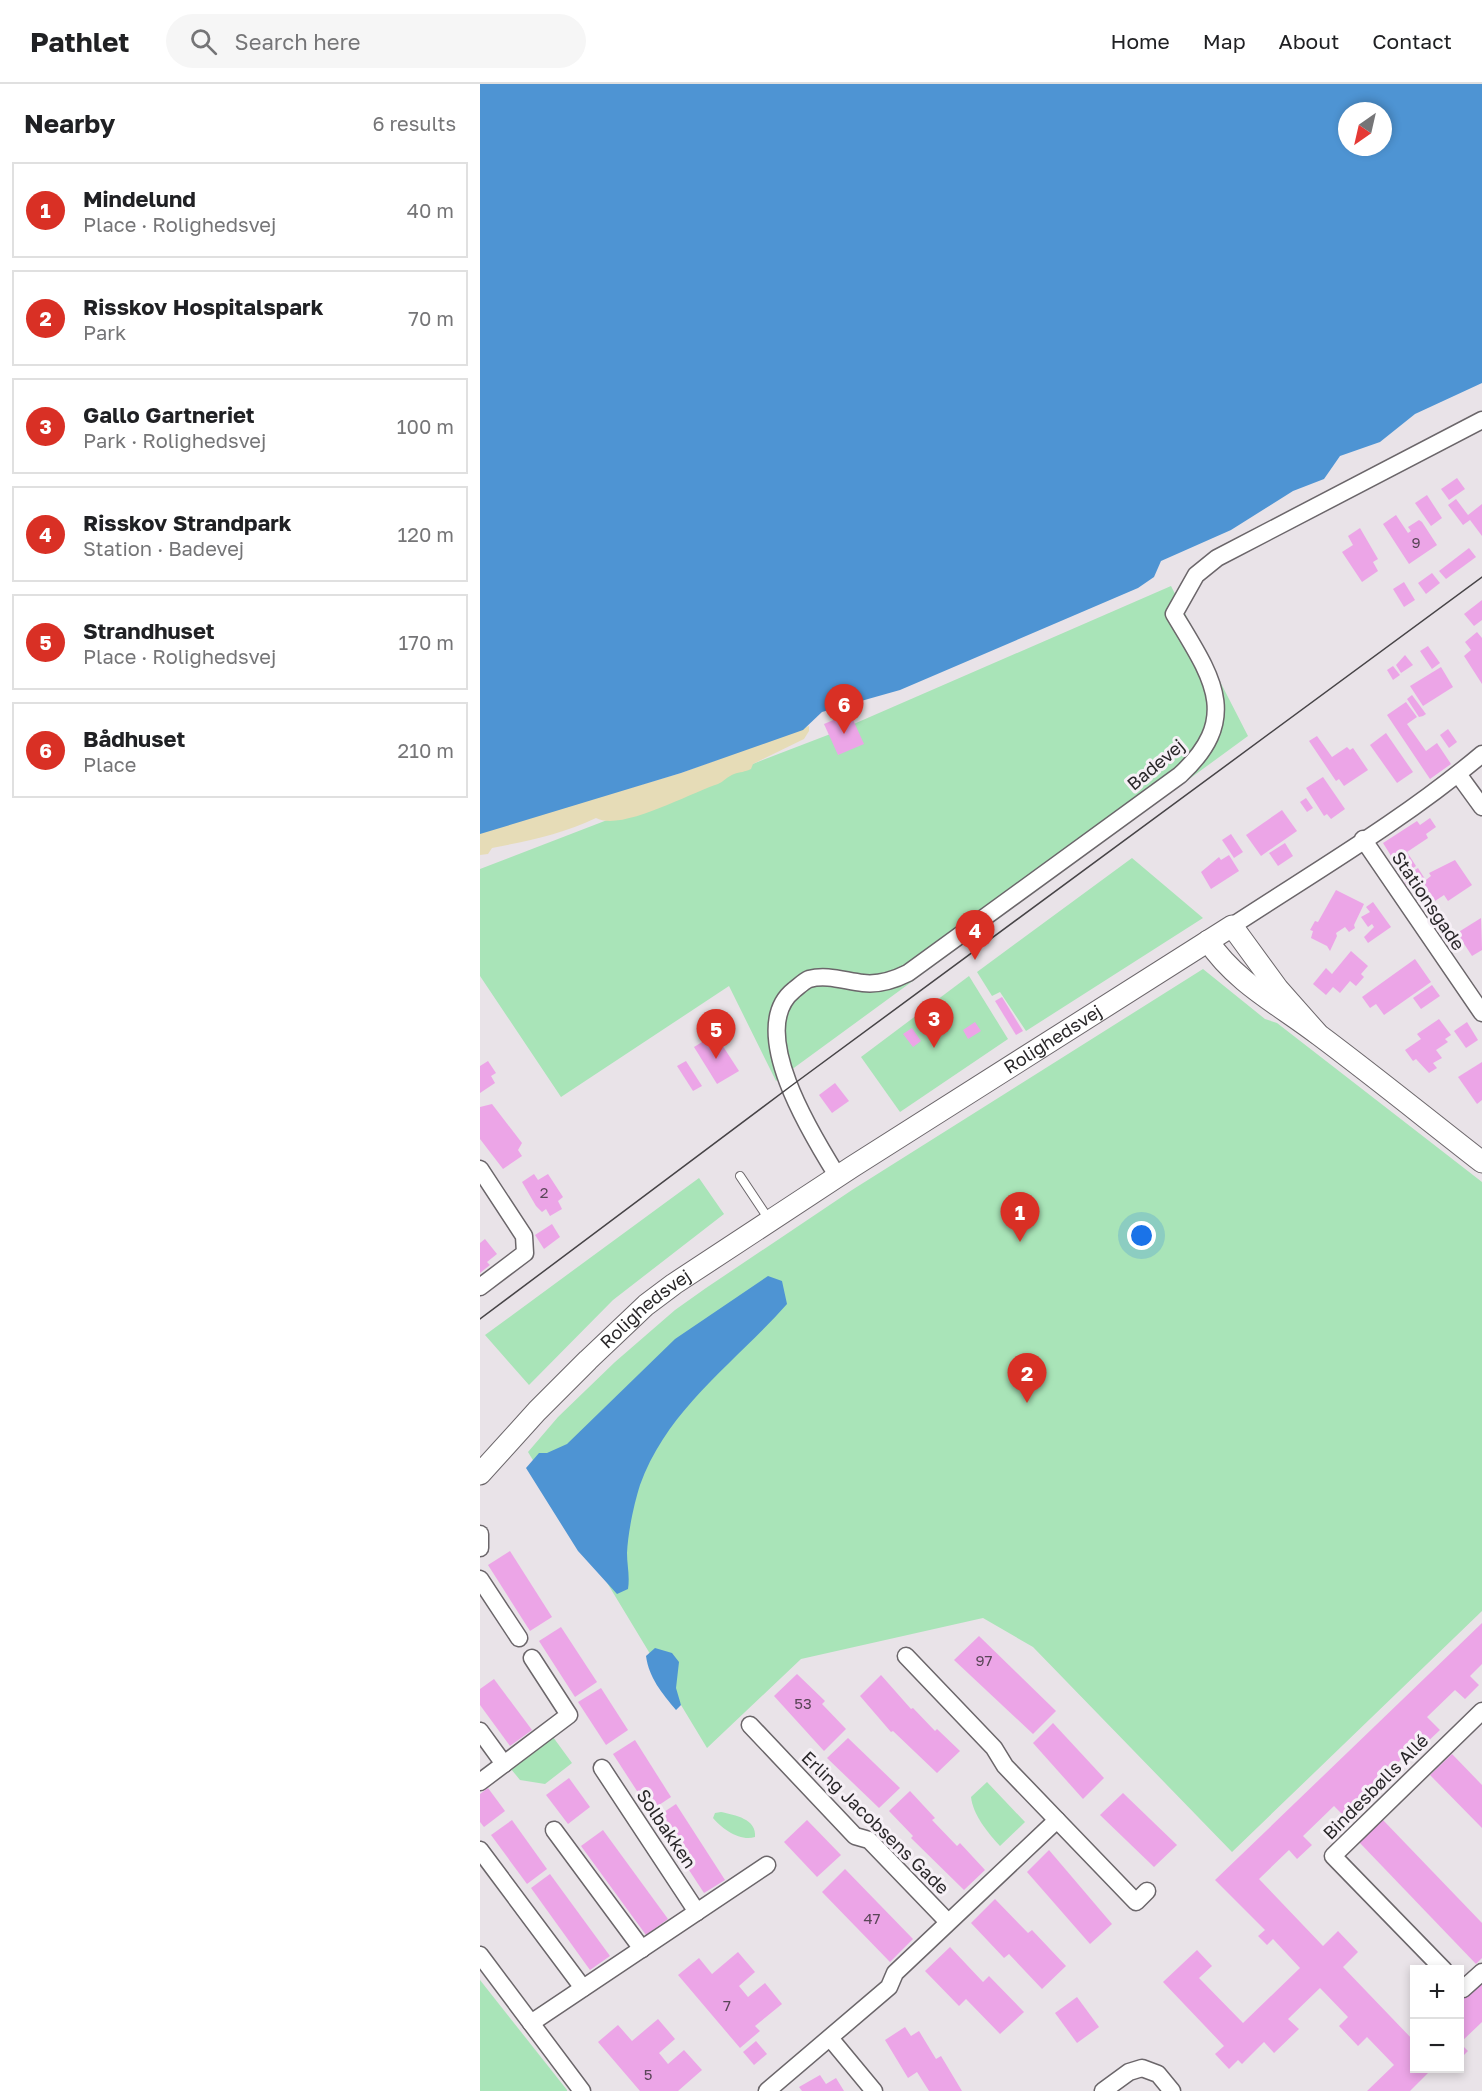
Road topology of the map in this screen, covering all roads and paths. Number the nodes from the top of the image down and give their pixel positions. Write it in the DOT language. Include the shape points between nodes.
graph roads {
  1 [pos="1482,420"];
  2 [pos="1482,754"];
  3 [pos="1458,774"];
  4 [pos="1482,807"];
  5 [pos="1363,839"];
  6 [pos="1232,926"];
  7 [pos="1208,941"];
  8 [pos="1482,1013"];
  9 [pos="1317,1033"];
  10 [pos="1482,1162"];
  11 [pos="480,1169"];
  12 [pos="740,1176"];
  13 [pos="838,1177"];
  14 [pos="770,1221"];
  15 [pos="480,1287"];
  16 [pos="480,1474"];
  17 [pos="480,1534"];
  18 [pos="480,1548"];
  19 [pos="480,1579"];
  20 [pos="519,1638"];
  21 [pos="906,1656"];
  22 [pos="532,1658"];
  23 [pos="1482,1711"];
  24 [pos="750,1725"];
  25 [pos="480,1731"];
  26 [pos="504,1764"];
  27 [pos="602,1768"];
  28 [pos="480,1782"];
  29 [pos="1057,1820"];
  30 [pos="554,1830"];
  31 [pos="480,1850"];
  32 [pos="767,1865"];
  33 [pos="1148,1891"];
  34 [pos="697,1912"];
  35 [pos="948,1922"];
  36 [pos="642,1949"];
  37 [pos="480,1955"];
  38 [pos="1439,1965"];
  39 [pos="1482,1972"];
  40 [pos="583,1988"];
  41 [pos="1464,1988"];
  42 [pos="531,2023"];
  43 [pos="830,2038"];
  44 [pos="582,2091"];
  45 [pos="767,2091"];
  46 [pos="874,2091"];
  47 [pos="1103,2091"];
  48 [pos="1172,2091"];
  1 -- 13 [label="street, Badevej" via="1217,558 1196,575 1174,614 1203,662 1213,686 1217,714 1207,746 1180,776 908,973 890,981 866,984 828,977 807,980 784,998 775,1035 780,1059"];
  2 -- 3 [label="street"];
  3 -- 4 [label="street"];
  3 -- 5 [label="street"];
  5 -- 6 [label="street"];
  5 -- 8 [label="street, Stationsgade"];
  6 -- 7 [label="street, Rolighedsvej"];
  6 -- 9 [label="street" via="1278,989"];
  7 -- 9 [label="street" via="1229,969"];
  7 -- 13 [label="street, Rolighedsvej"];
  9 -- 10 [label="street"];
  11 -- 15 [label="street" via="524,1236 525,1253"];
  12 -- 14 [label="lane"];
  13 -- 14 [label="street, Rolighedsvej"];
  14 -- 16 [label="street, Rolighedsvej" via="645,1305 537,1411"];
  17 -- 18 [label="street"];
  19 -- 20 [label="street"];
  21 -- 29 [label="street"];
  22 -- 26 [label="street" via="569,1715"];
  23 -- 38 [label="street, Bindesbølls Allé" via="1333,1856"];
  24 -- 35 [label="street, Erling Jacobsens Gade" via="855,1836 869,1840"];
  25 -- 26 [label="street"];
  26 -- 28 [label="street"];
  27 -- 34 [label="street, Solbakken"];
  29 -- 33 [label="street" via="1136,1902"];
  29 -- 35 [label="street, Erling Jacobsens Gade"];
  30 -- 36 [label="street"];
  31 -- 40 [label="street"];
  32 -- 34 [label="street"];
  34 -- 36 [label="street"];
  35 -- 43 [label="street, Erling Jacobsens Gade" via="895,1973 889,1987"];
  36 -- 40 [label="street"];
  37 -- 42 [label="street"];
  39 -- 41 [label="street"];
  40 -- 42 [label="street"];
  42 -- 44 [label="street"];
  43 -- 45 [label="street, Erling Jacobsens Gade"];
  43 -- 46 [label="street"];
  47 -- 48 [label="street" via="1129,2072 1142,2068 1158,2074"];
}
